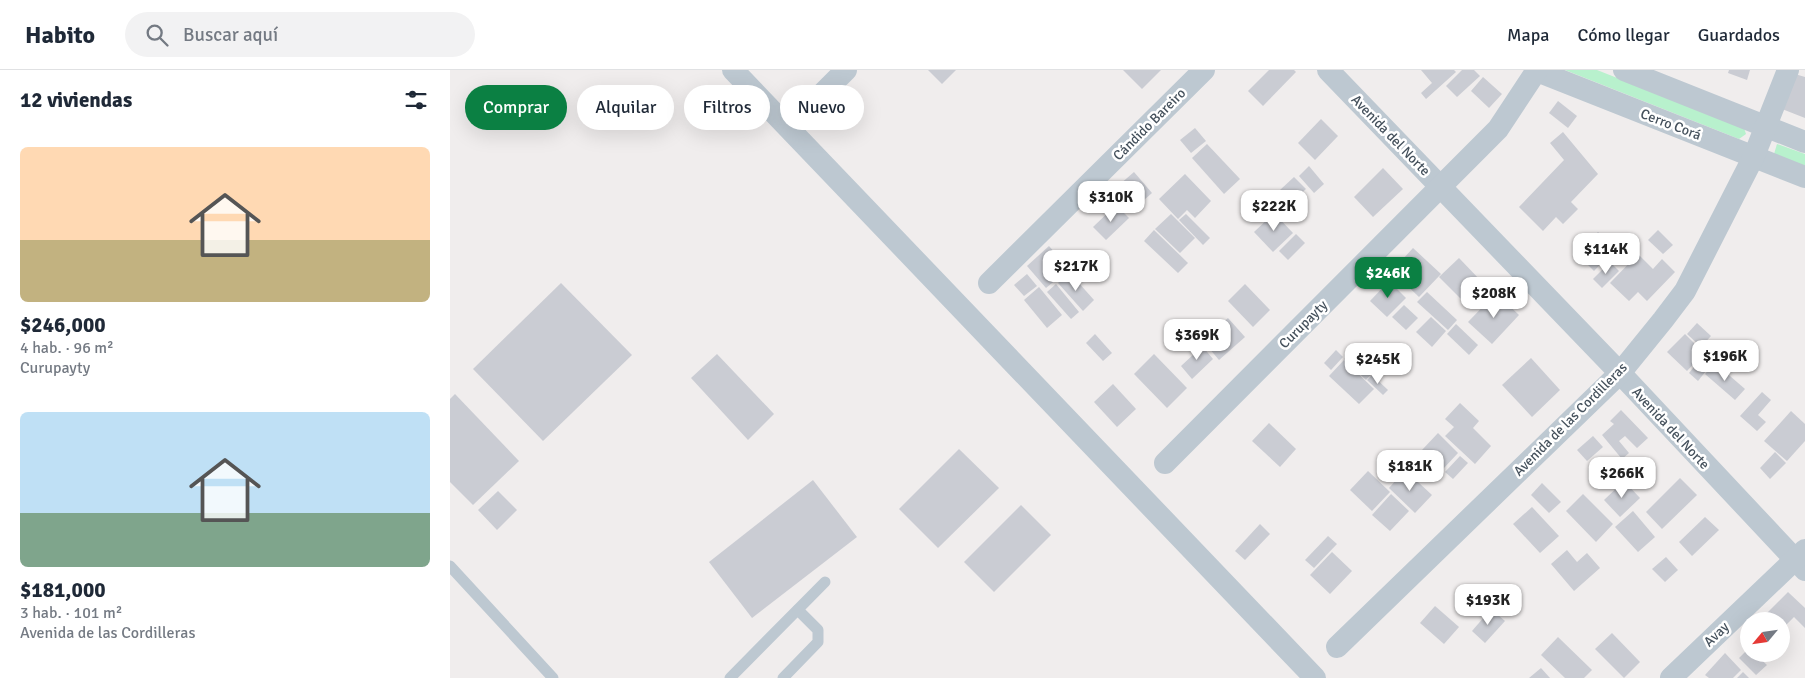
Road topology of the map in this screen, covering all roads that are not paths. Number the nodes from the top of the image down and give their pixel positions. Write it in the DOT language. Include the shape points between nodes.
graph roads {
  1 [pos="733,70"];
  2 [pos="846,70"];
  3 [pos="1204,70"];
  4 [pos="1328,70"];
  5 [pos="1624,70"];
  6 [pos="1788,70"];
  7 [pos="1537,71"];
  8 [pos="831,85"];
  9 [pos="1765,126"];
  10 [pos="1805,142"];
  11 [pos="1754,156"];
  12 [pos="1805,177"];
  13 [pos="1440,186"];
  14 [pos="988,283"];
  15 [pos="1620,373"];
  16 [pos="1165,463"];
  17 [pos="1801,560"];
  18 [pos="450,566"];
  19 [pos="825,582"];
  20 [pos="798,610"];
  21 [pos="1337,647"];
  22 [pos="553,678"];
  23 [pos="730,678"];
  24 [pos="783,678"];
  25 [pos="1315,678"];
  26 [pos="1671,678"];
  1 -- 25 [label="street"];
  2 -- 8 [label="street"];
  3 -- 14 [label="street, Cándido Bareiro"];
  4 -- 13 [label="street, Avenida del Norte"];
  5 -- 9 [label="street"];
  6 -- 9 [label="street, Avenida de las Cordilleras"];
  7 -- 11 [label="street, Cerro Corá"];
  7 -- 13 [label="street, Curupayty" via="1498,129"];
  9 -- 10 [label="street"];
  9 -- 11 [label="street, Avenida de las Cordilleras"];
  11 -- 12 [label="street, Cerro Corá"];
  11 -- 15 [label="street, Avenida de las Cordilleras" via="1685,291"];
  13 -- 15 [label="street, Avenida del Norte"];
  13 -- 16 [label="street, Curupayty"];
  15 -- 17 [label="street, Avenida del Norte"];
  15 -- 21 [label="street, Avenida de las Cordilleras"];
  17 -- 26 [label="street, Avay"];
  18 -- 22 [label="lane"];
  19 -- 20 [label="lane"];
  20 -- 23 [label="lane"];
  20 -- 24 [label="lane" via="818,630 818,642"];
}
